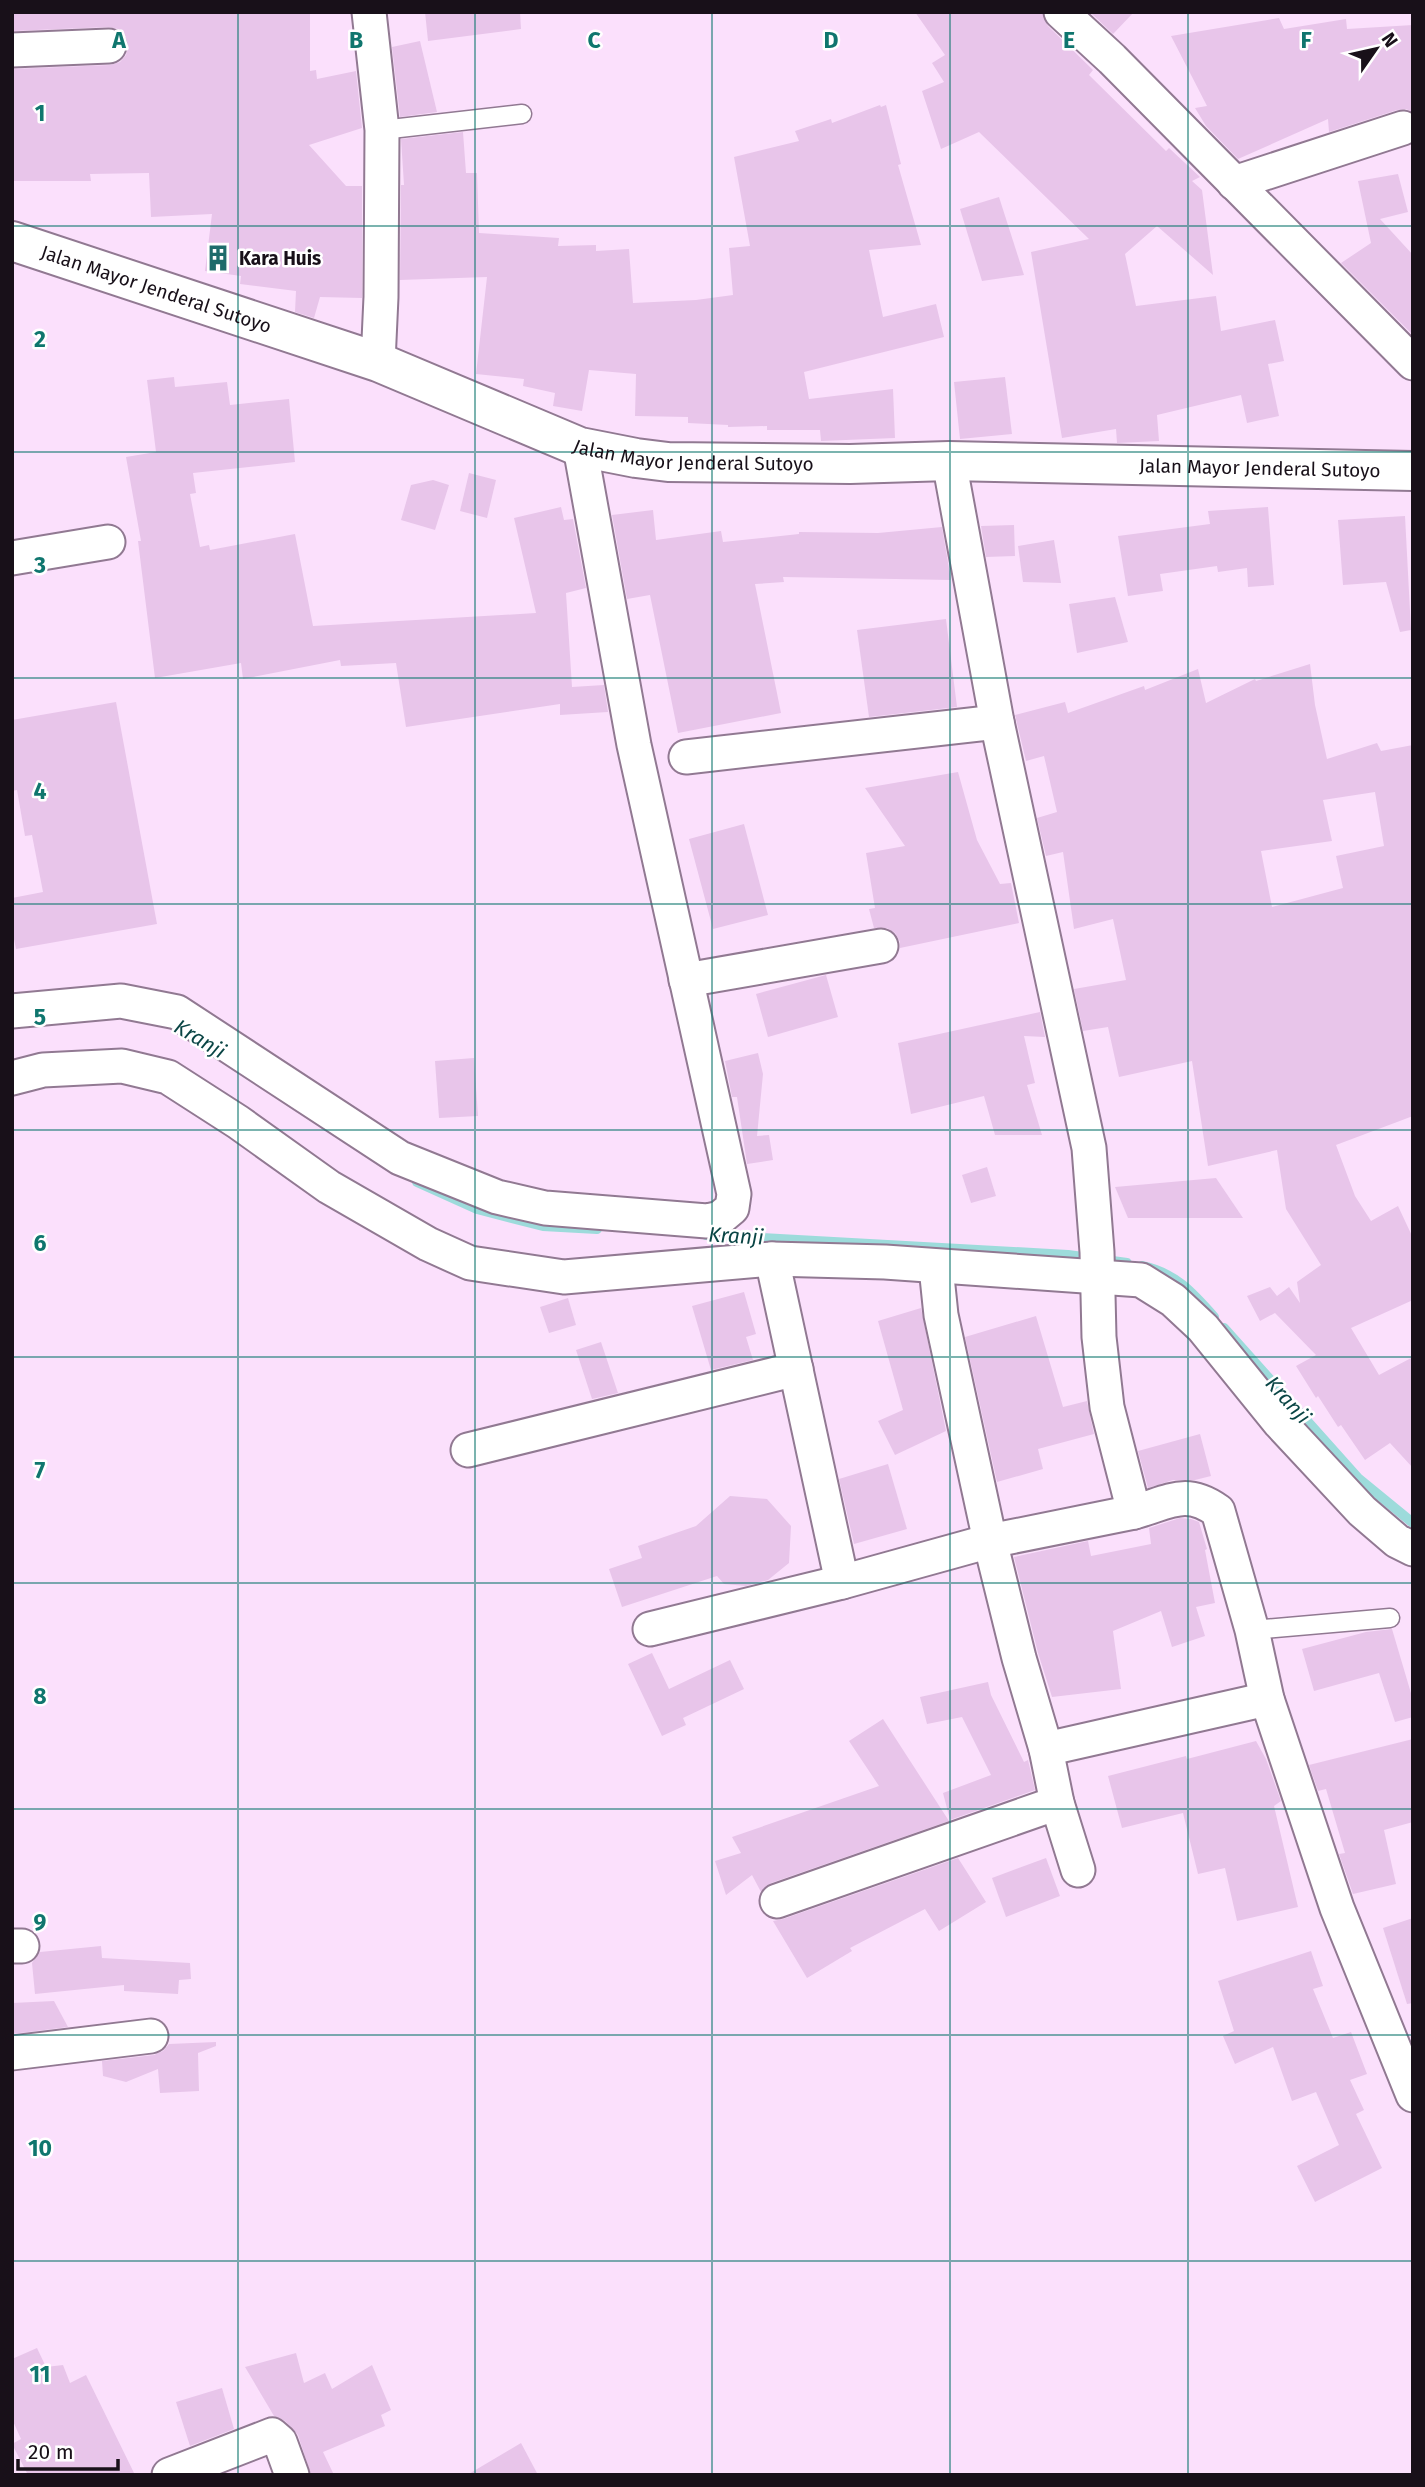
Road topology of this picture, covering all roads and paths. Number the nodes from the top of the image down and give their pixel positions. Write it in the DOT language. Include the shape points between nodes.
graph roads {
  1 [pos="369,12"];
  2 [pos="1061,12"];
  3 [pos="109,46"];
  4 [pos="12,50"];
  5 [pos="522,114"];
  6 [pos="1403,128"];
  7 [pos="382,130"];
  8 [pos="1234,183"];
  9 [pos="12,242"];
  10 [pos="378,362"];
  11 [pos="1413,363"];
  12 [pos="580,447"];
  13 [pos="949,461"];
  14 [pos="1413,471"];
  15 [pos="108,542"];
  16 [pos="12,558"];
  17 [pos="997,722"];
  18 [pos="686,757"];
  19 [pos="881,946"];
  20 [pos="686,980"];
  21 [pos="12,1011"];
  22 [pos="12,1077"];
  23 [pos="772,1259"];
  24 [pos="936,1267"];
  25 [pos="1097,1268"];
  26 [pos="796,1369"];
  27 [pos="468,1450"];
  28 [pos="1134,1512"];
  29 [pos="990,1541"];
  30 [pos="1413,1549"];
  31 [pos="842,1582"];
  32 [pos="1390,1618"];
  33 [pos="650,1629"];
  34 [pos="1252,1630"];
  35 [pos="1267,1699"];
  36 [pos="1046,1749"];
  37 [pos="1057,1803"];
  38 [pos="1078,1870"];
  39 [pos="777,1901"];
  40 [pos="151,2036"];
  41 [pos="12,2053"];
  42 [pos="1413,2095"];
  43 [pos="169,2475"];
  44 [pos="292,2475"];
  1 -- 7 [label="street"];
  2 -- 8 [label="street"];
  3 -- 4 [label="street"];
  5 -- 7 [label="lane"];
  6 -- 8 [label="street"];
  7 -- 10 [label="street"];
  8 -- 11 [label="street"];
  9 -- 10 [label="main road, Jalan Mayor Jenderal Sutoyo"];
  10 -- 12 [label="main road, Jalan Mayor Jenderal Sutoyo"];
  12 -- 13 [label="main road, Jalan Mayor Jenderal Sutoyo" via="668,462"];
  12 -- 20 [label="street" via="634,745"];
  13 -- 14 [label="main road, Jalan Mayor Jenderal Sutoyo"];
  13 -- 17 [label="street"];
  15 -- 16 [label="street"];
  17 -- 18 [label="street"];
  17 -- 25 [label="street" via="1089,1148"];
  19 -- 20 [label="street"];
  20 -- 21 [label="street" via="734,1194 732,1208 707,1221 545,1208 497,1197 400,1157 177,1012 121,1002"];
  22 -- 23 [label="street" via="43,1070 121,1066 168,1077 330,1186 428,1244 471,1263 564,1277"];
  23 -- 24 [label="street"];
  23 -- 26 [label="street"];
  24 -- 25 [label="street"];
  24 -- 29 [label="street" via="941,1315"];
  25 -- 28 [label="street" via="1107,1407"];
  25 -- 30 [label="street" via="1141,1280 1173,1300 1203,1328 1280,1423 1362,1511 1396,1541"];
  26 -- 27 [label="street"];
  26 -- 31 [label="street"];
  28 -- 29 [label="street"];
  28 -- 34 [label="street" via="1188,1497 1203,1500 1218,1511"];
  29 -- 31 [label="street"];
  29 -- 36 [label="street"];
  31 -- 33 [label="street"];
  32 -- 34 [label="lane"];
  34 -- 35 [label="street"];
  35 -- 36 [label="street"];
  35 -- 42 [label="street" via="1337,1908"];
  36 -- 37 [label="street"];
  37 -- 38 [label="street"];
  37 -- 39 [label="street"];
  40 -- 41 [label="street"];
  43 -- 44 [label="street" via="272,2435 280,2442"];
}
